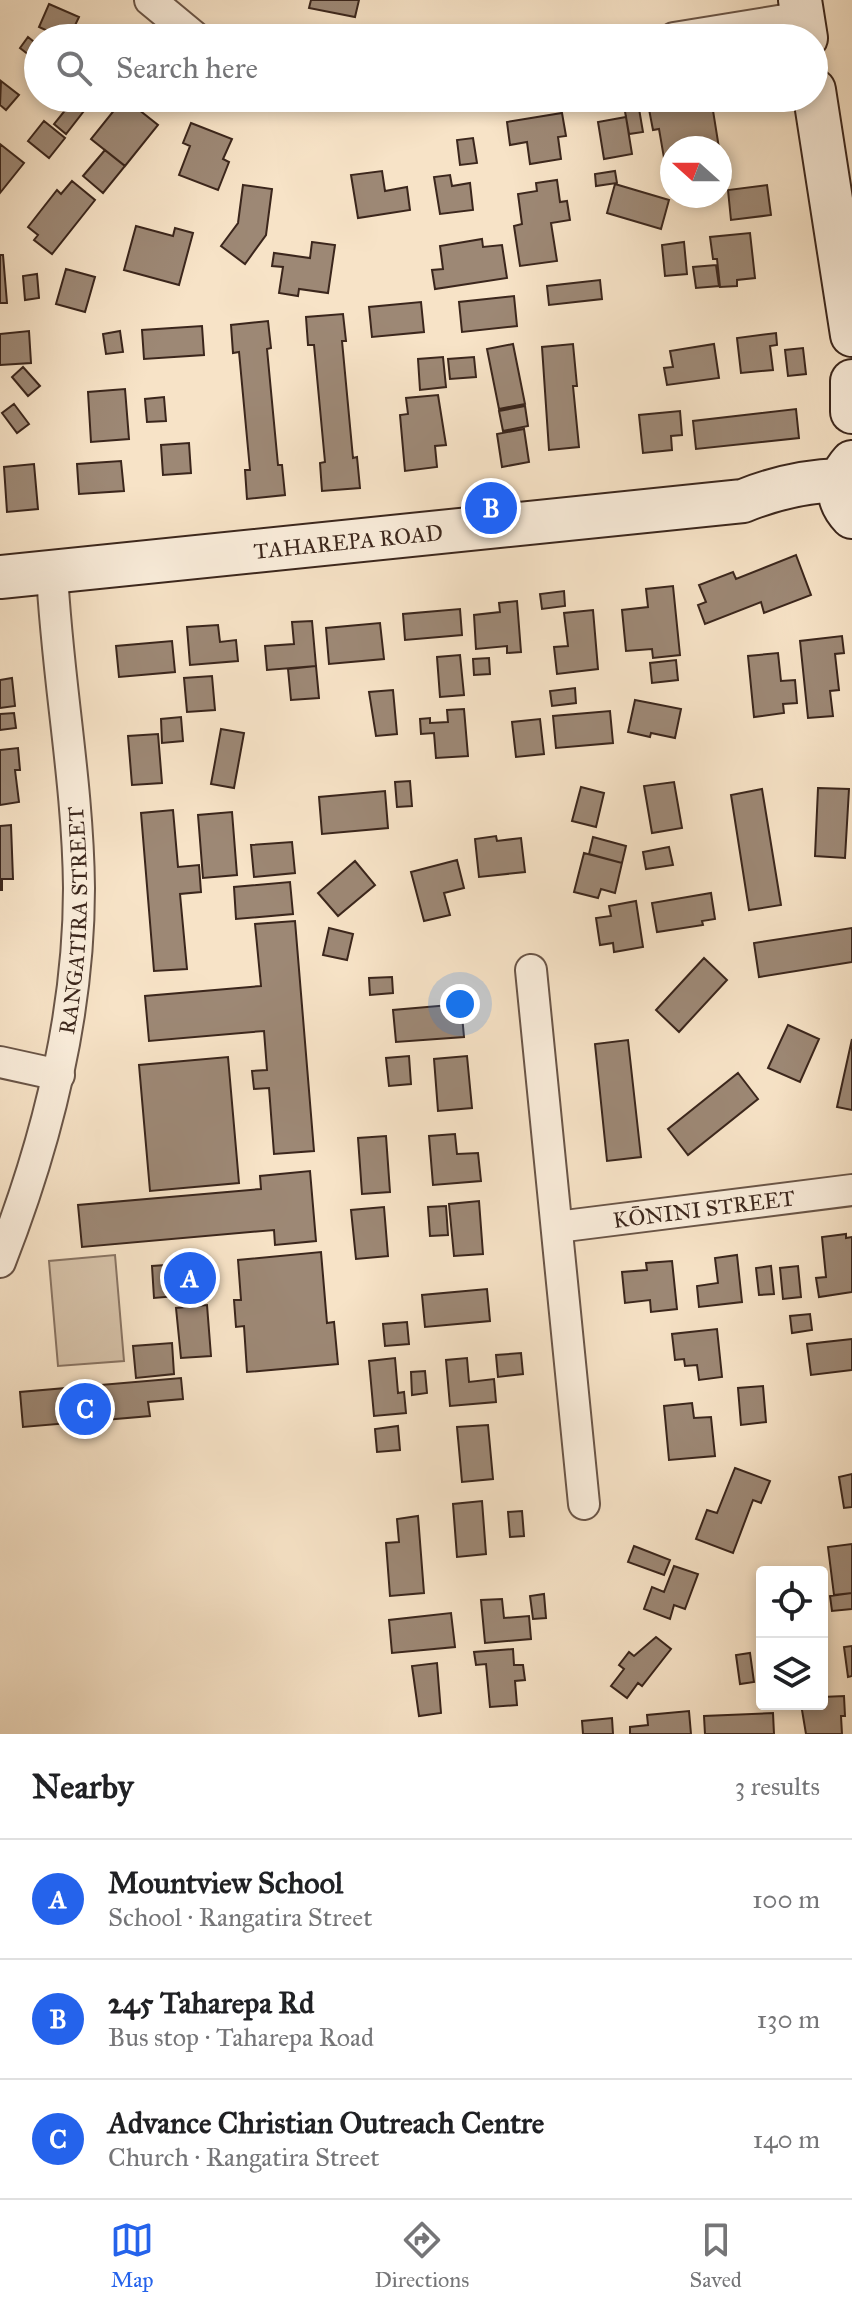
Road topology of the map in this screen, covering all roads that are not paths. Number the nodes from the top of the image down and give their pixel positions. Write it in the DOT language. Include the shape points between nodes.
graph roads {
  1 [pos="150,0"];
  2 [pos="803,18"];
  3 [pos="179,24"];
  4 [pos="764,24"];
  5 [pos="817,112"];
  6 [pos="852,335"];
  7 [pos="852,381"];
  8 [pos="852,412"];
  9 [pos="847,491"];
  10 [pos="52,572"];
  11 [pos="0,577"];
  12 [pos="531,970"];
  13 [pos="0,1062"];
  14 [pos="59,1075"];
  15 [pos="852,1190"];
  16 [pos="557,1227"];
  17 [pos="0,1262"];
  18 [pos="584,1504"];
  1 -- 3 [label="street"];
  2 -- 4 [label="street"];
  5 -- 6 [label="street"];
  7 -- 8 [label="street"];
  9 -- 10 [label="street, TAHAREPA ROAD" via="773,489 743,501"];
  10 -- 11 [label="street, TAHAREPA ROAD"];
  10 -- 14 [label="street, RANGATIRA STREET" via="79,888"];
  12 -- 16 [label="street"];
  13 -- 14 [label="street"];
  14 -- 17 [label="street, RANGATIRA STREET" via="35,1166"];
  15 -- 16 [label="street, KŌNINI STREET"];
  16 -- 18 [label="street"];
}
